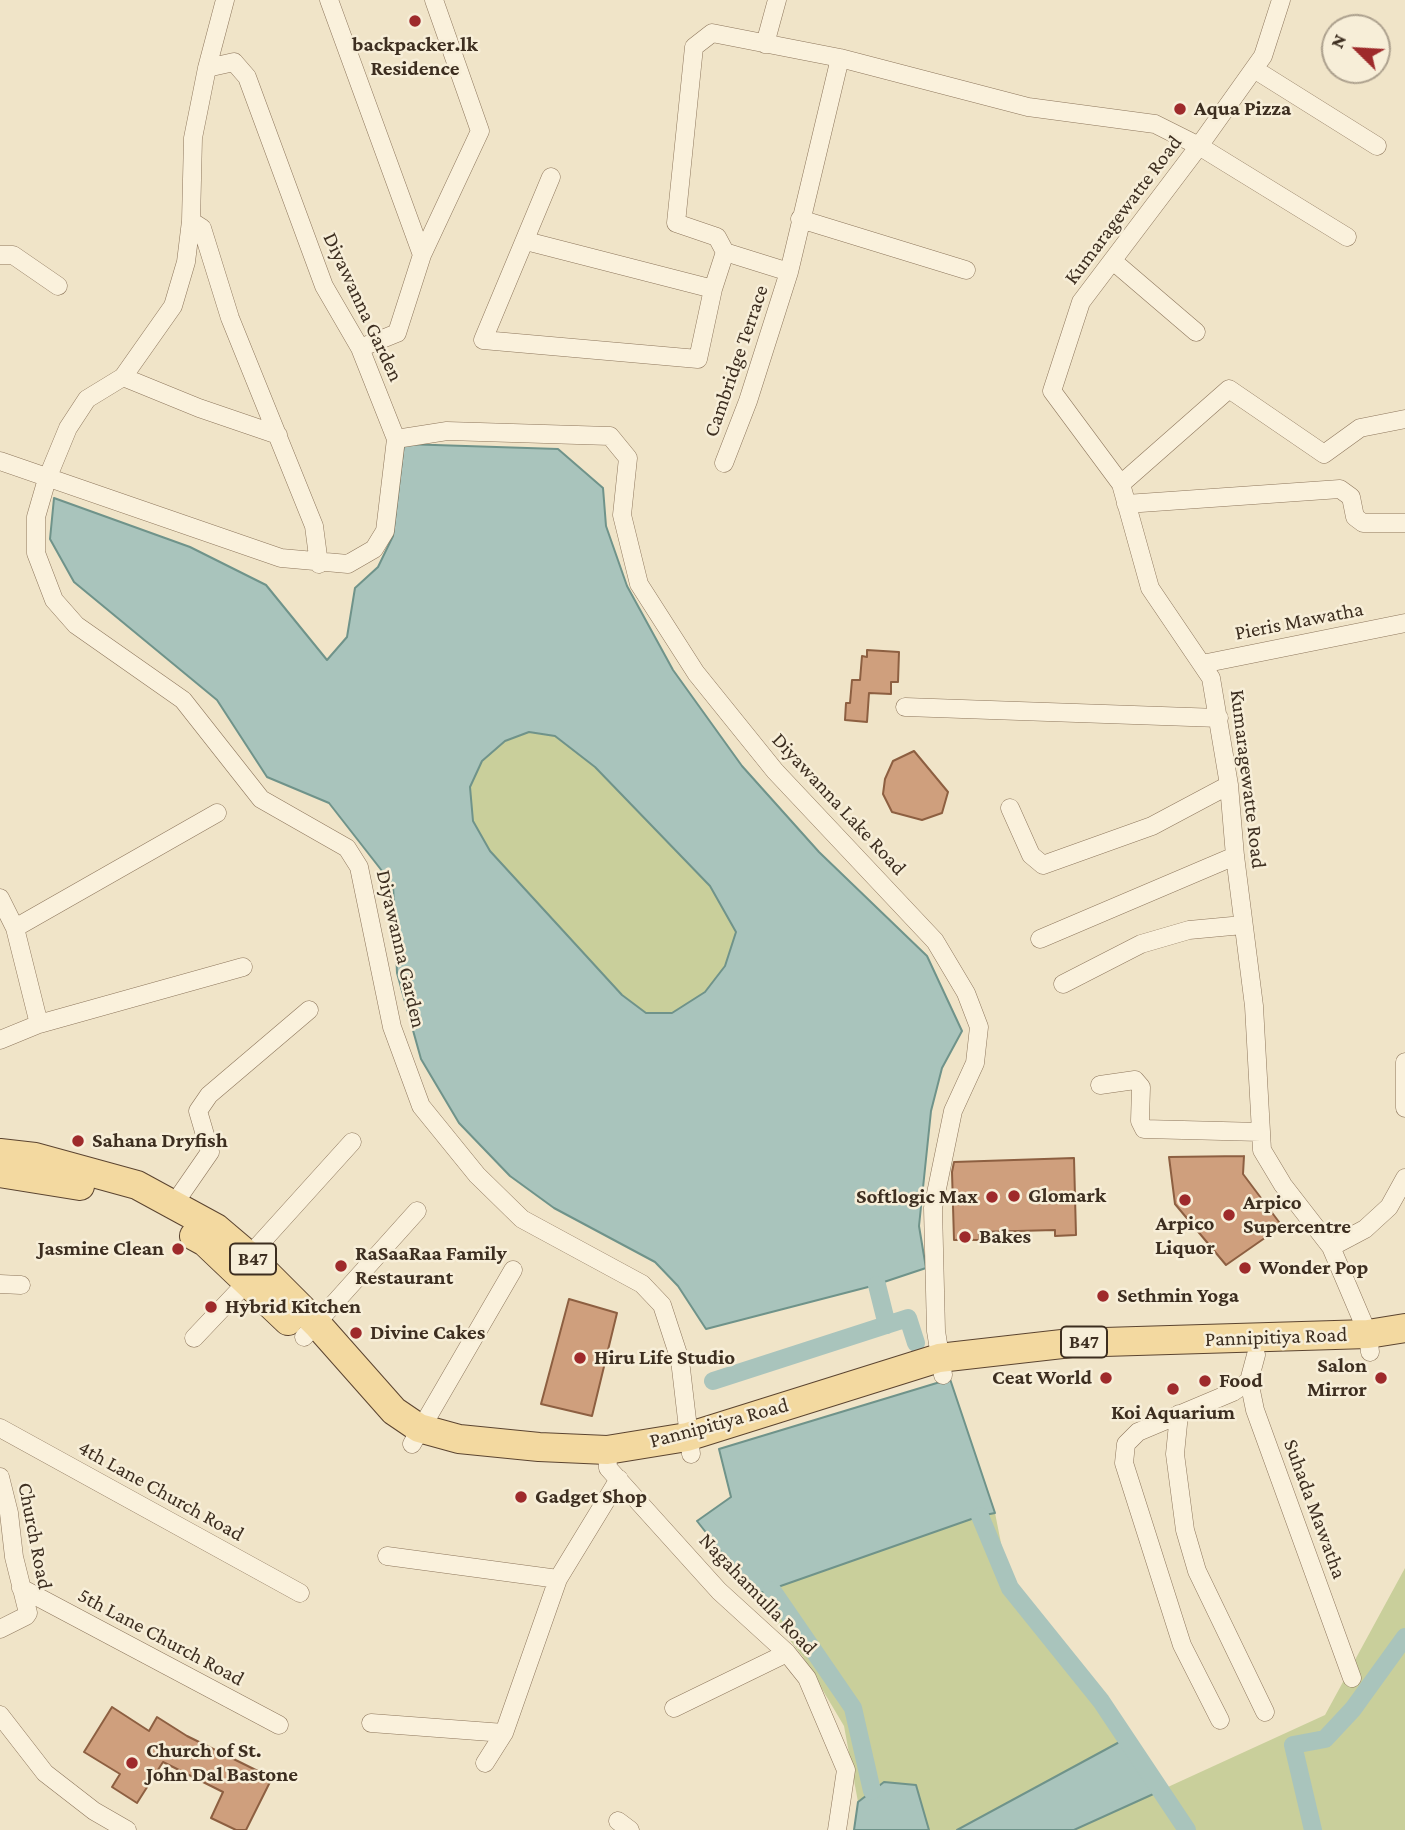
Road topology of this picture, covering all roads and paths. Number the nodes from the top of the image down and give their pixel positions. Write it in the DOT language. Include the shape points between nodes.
graph roads {
  1 [pos="225,0"];
  2 [pos="329,0"];
  3 [pos="434,0"];
  4 [pos="776,0"];
  5 [pos="1281,0"];
  6 [pos="765,44"];
  7 [pos="840,58"];
  8 [pos="206,68"];
  9 [pos="1254,69"];
  10 [pos="1199,146"];
  11 [pos="1377,146"];
  12 [pos="551,177"];
  13 [pos="800,219"];
  14 [pos="191,221"];
  15 [pos="1347,237"];
  16 [pos="526,241"];
  17 [pos="724,252"];
  18 [pos="0,255"];
  19 [pos="422,255"];
  20 [pos="1113,261"];
  21 [pos="966,270"];
  22 [pos="789,272"];
  23 [pos="58,286"];
  24 [pos="713,289"];
  25 [pos="1196,332"];
  26 [pos="360,348"];
  27 [pos="123,377"];
  28 [pos="1405,419"];
  29 [pos="278,435"];
  30 [pos="396,439"];
  31 [pos="0,461"];
  32 [pos="724,463"];
  33 [pos="47,479"];
  34 [pos="1121,484"];
  35 [pos="1126,504"];
  36 [pos="1405,523"];
  37 [pos="319,564"];
  38 [pos="1405,623"];
  39 [pos="1202,664"];
  40 [pos="905,707"];
  41 [pos="1219,718"];
  42 [pos="1229,785"];
  43 [pos="1010,807"];
  44 [pos="217,813"];
  45 [pos="1235,856"];
  46 [pos="0,898"];
  47 [pos="1243,925"];
  48 [pos="15,928"];
  49 [pos="1040,939"];
  50 [pos="243,967"];
  51 [pos="1063,984"];
  52 [pos="309,1010"];
  53 [pos="39,1024"];
  54 [pos="0,1040"];
  55 [pos="1405,1062"];
  56 [pos="1100,1085"];
  57 [pos="1405,1108"];
  58 [pos="1261,1132"];
  59 [pos="352,1142"];
  60 [pos="0,1153"];
  61 [pos="0,1172"];
  62 [pos="1405,1178"];
  63 [pos="174,1204"];
  64 [pos="417,1211"];
  65 [pos="1331,1247"];
  66 [pos="248,1269"];
  67 [pos="513,1270"];
  68 [pos="0,1284"];
  69 [pos="21,1285"];
  70 [pos="1405,1328"];
  71 [pos="310,1330"];
  72 [pos="194,1338"];
  73 [pos="1369,1343"];
  74 [pos="1405,1347"];
  75 [pos="941,1366"];
  76 [pos="1253,1368"];
  77 [pos="1179,1414"];
  78 [pos="0,1428"];
  79 [pos="416,1436"];
  80 [pos="689,1446"];
  81 [pos="611,1466"];
  82 [pos="0,1477"];
  83 [pos="387,1556"];
  84 [pos="558,1578"];
  85 [pos="21,1588"];
  86 [pos="300,1593"];
  87 [pos="0,1629"];
  88 [pos="787,1653"];
  89 [pos="1352,1678"];
  90 [pos="674,1709"];
  91 [pos="1265,1712"];
  92 [pos="0,1716"];
  93 [pos="1220,1720"];
  94 [pos="372,1723"];
  95 [pos="279,1726"];
  96 [pos="504,1733"];
  97 [pos="485,1763"];
  98 [pos="127,1830"];
  99 [pos="837,1830"];
  1 -- 8 [label="street, Diyawanna Garden"];
  2 -- 19 [label="street"];
  3 -- 19 [label="street" via="480,131"];
  4 -- 6 [label="street"];
  5 -- 9 [label="street, Kumaragewatte Road" via="1263,56"];
  6 -- 7 [label="street"];
  6 -- 17 [label="street" via="712,33 694,47 676,223 717,237"];
  7 -- 10 [label="street" via="1028,107 1155,124"];
  7 -- 13 [label="street, Cambridge Terrace"];
  8 -- 14 [label="street, Diyawanna Garden" via="193,138"];
  8 -- 26 [label="street, Diyawanna Garden" via="234,62 247,77 324,286"];
  9 -- 10 [label="street, Kumaragewatte Road"];
  9 -- 11 [label="street"];
  10 -- 15 [label="street"];
  10 -- 20 [label="street, Kumaragewatte Road"];
  12 -- 16 [label="street"];
  13 -- 21 [label="street"];
  13 -- 22 [label="street, Cambridge Terrace"];
  14 -- 27 [label="street, Diyawanna Garden" via="186,262 173,306"];
  14 -- 29 [label="street" via="202,228 230,318"];
  16 -- 24 [label="street"];
  16 -- 24 [label="street" via="483,340 698,359"];
  17 -- 22 [label="street"];
  17 -- 24 [label="street"];
  18 -- 23 [label="street" via="13,255"];
  19 -- 26 [label="street" via="397,333"];
  20 -- 25 [label="street"];
  20 -- 34 [label="street, Kumaragewatte Road" via="1081,302 1052,391"];
  22 -- 32 [label="street, Cambridge Terrace"];
  26 -- 30 [label="street, Diyawanna Garden"];
  27 -- 29 [label="street"];
  27 -- 33 [label="street, Diyawanna Garden" via="87,399 68,428"];
  28 -- 34 [label="street" via="1360,428 1324,454 1229,389"];
  29 -- 37 [label="street" via="314,526"];
  30 -- 37 [label="street, Diyawanna Garden" via="385,531 374,550 348,565"];
  30 -- 75 [label="street, Diyawanna Lake Road" via="447,431 610,436 628,458 622,515 639,584 646,595 704,683 775,771 935,941 966,993 979,1027 975,1063 953,1111 933,1208 935,1323"];
  31 -- 33 [label="street"];
  33 -- 37 [label="street, Diyawanna Garden" via="281,558"];
  33 -- 80 [label="street, Diyawanna Garden" via="36,517 36,554 54,600 76,625 183,700 261,799 347,848 359,867 392,1027 421,1105 477,1175 522,1219 642,1284 662,1305 680,1360"];
  34 -- 35 [label="street, Kumaragewatte Road"];
  35 -- 36 [label="street" via="1340,489 1351,497 1355,517 1363,523"];
  35 -- 39 [label="street, Kumaragewatte Road" via="1150,588"];
  38 -- 39 [label="street, Pieris Mawatha"];
  39 -- 41 [label="street, Kumaragewatte Road" via="1212,678"];
  40 -- 41 [label="street"];
  41 -- 42 [label="street, Kumaragewatte Road"];
  42 -- 43 [label="street" via="1152,826 1043,865 1031,855"];
  42 -- 45 [label="street, Kumaragewatte Road"];
  44 -- 48 [label="street"];
  45 -- 47 [label="street, Kumaragewatte Road"];
  45 -- 49 [label="street"];
  46 -- 48 [label="street"];
  47 -- 51 [label="street" via="1189,930 1141,944"];
  47 -- 58 [label="street, Kumaragewatte Road" via="1254,1006"];
  48 -- 53 [label="street"];
  50 -- 53 [label="street"];
  52 -- 63 [label="street" via="209,1095 198,1111 210,1152"];
  53 -- 54 [label="street"];
  55 -- 57 [label="street"];
  56 -- 58 [label="street" via="1135,1080 1141,1087 1144,1129"];
  58 -- 65 [label="street, Kumaragewatte Road" via="1262,1150 1283,1185"];
  59 -- 66 [label="street"];
  60 -- 63 [label="main road, Pannipitiya Road / B47" via="35,1157 137,1185"];
  61 -- 66 [label="main road, Pannipitiya Road / B47" via="76,1185 130,1201"];
  62 -- 65 [label="street" via="1389,1207 1365,1229"];
  63 -- 66 [label="main road, Pannipitiya Road / B47" via="216,1228"];
  64 -- 71 [label="street"];
  65 -- 73 [label="street, Kumaragewatte Road"];
  66 -- 71 [label="main road, Pannipitiya Road / B47"];
  66 -- 72 [label="street"];
  67 -- 79 [label="street"];
  68 -- 69 [label="street"];
  70 -- 73 [label="main road, Pannipitiya Road / B47"];
  71 -- 79 [label="main road, Pannipitiya Road / B47" via="383,1425"];
  73 -- 74 [label="main road, Pannipitiya Road / B47"];
  73 -- 75 [label="main road, Pannipitiya Road / B47" via="1070,1343"];
  73 -- 76 [label="main road, Pannipitiya Road / B47"];
  75 -- 76 [label="main road, Pannipitiya Road / B47" via="1071,1360"];
  75 -- 80 [label="main road, Pannipitiya Road / B47"];
  76 -- 77 [label="street" via="1233,1392"];
  76 -- 89 [label="street, Suhada Mawatha" via="1255,1410"];
  77 -- 91 [label="street" via="1175,1454 1185,1530 1197,1572"];
  77 -- 93 [label="street" via="1138,1432 1126,1444 1124,1463 1182,1645"];
  78 -- 86 [label="street, 4th Lane Church Road"];
  79 -- 81 [label="main road, Pannipitiya Road / B47" via="455,1457"];
  80 -- 81 [label="main road, Pannipitiya Road / B47"];
  81 -- 84 [label="street"];
  81 -- 88 [label="street, Nagahamulla Road" via="719,1591"];
  82 -- 85 [label="street, Church Road"];
  83 -- 84 [label="street"];
  84 -- 96 [label="street"];
  85 -- 87 [label="street, Church Road" via="27,1614"];
  85 -- 95 [label="street, 5th Lane Church Road"];
  88 -- 90 [label="street"];
  88 -- 99 [label="street, Nagahamulla Road" via="807,1678 846,1770"];
  92 -- 98 [label="street" via="45,1773"];
  94 -- 96 [label="street"];
  96 -- 97 [label="street"];
}
